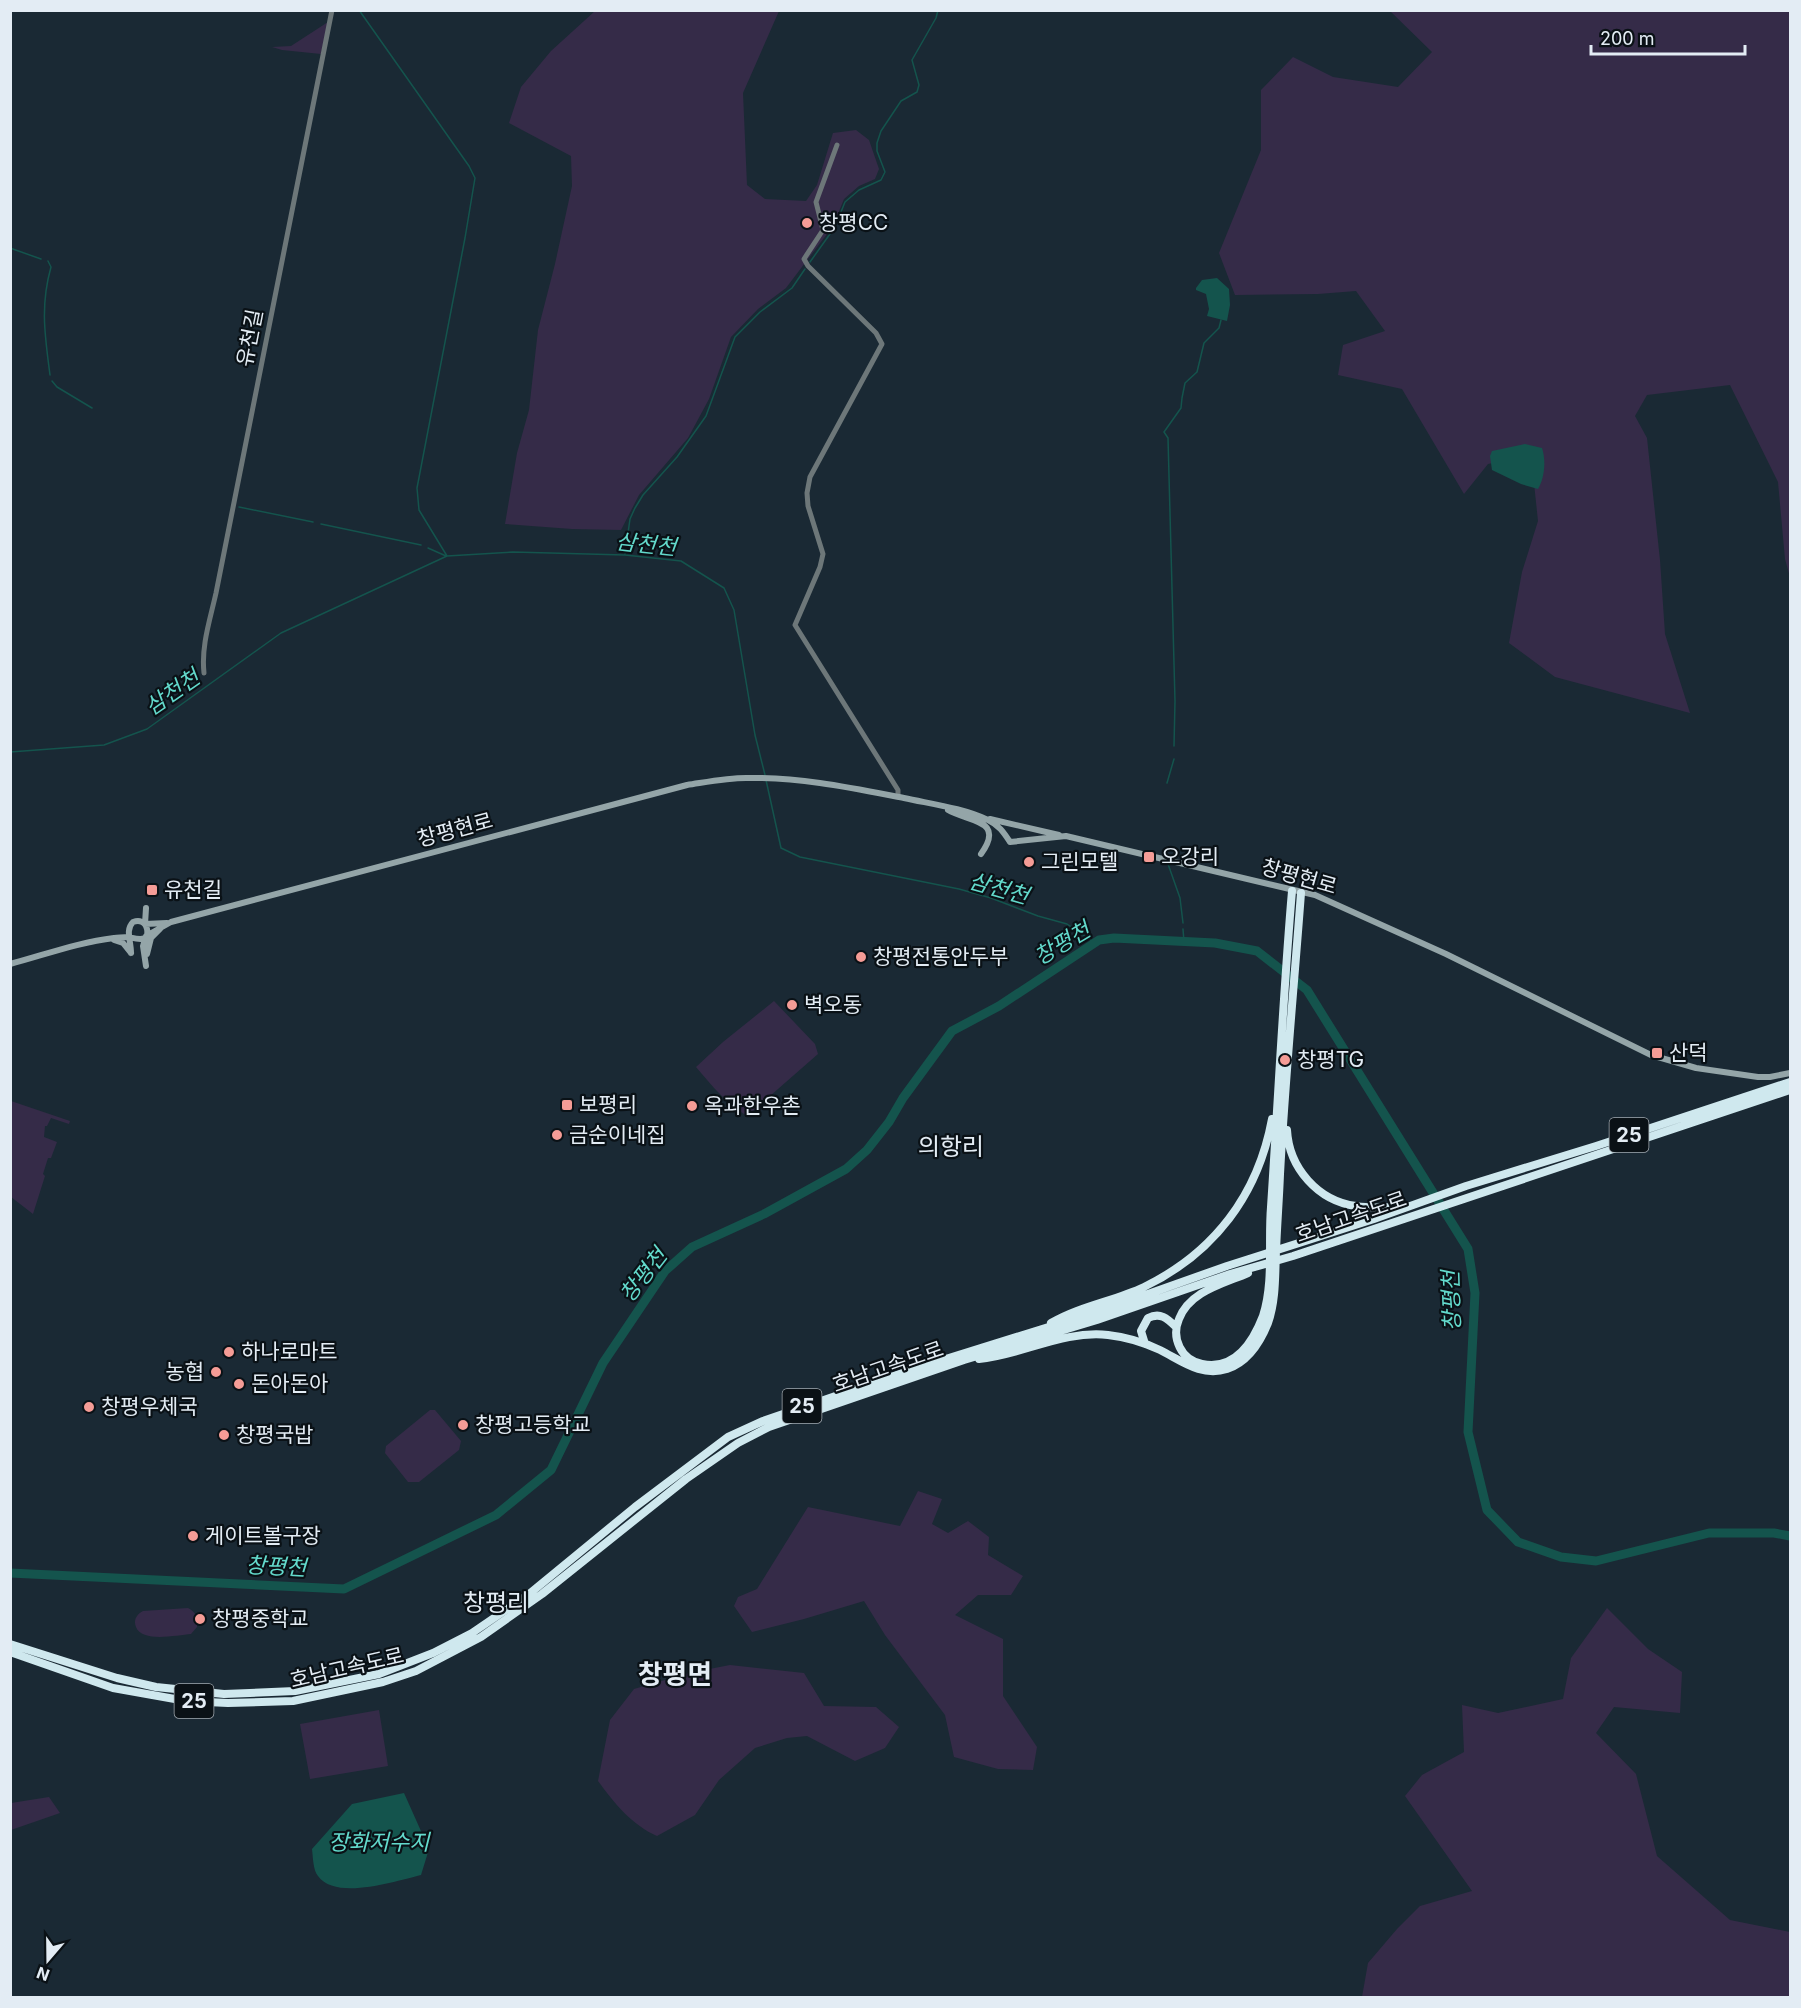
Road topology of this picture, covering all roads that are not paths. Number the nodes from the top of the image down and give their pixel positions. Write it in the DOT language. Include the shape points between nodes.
graph roads {
  1 [pos="332,10"];
  2 [pos="837,145"];
  3 [pos="204,673"];
  4 [pos="898,797"];
  5 [pos="942,807"];
  6 [pos="981,817"];
  7 [pos="1066,836"];
  8 [pos="981,854"];
  9 [pos="1296,892"];
  10 [pos="146,908"];
  11 [pos="135,921"];
  12 [pos="171,922"];
  13 [pos="145,924"];
  14 [pos="128,928"];
  15 [pos="146,936"];
  16 [pos="133,938"];
  17 [pos="107,939"];
  18 [pos="10,964"];
  19 [pos="146,966"];
  20 [pos="1791,1072"];
  21 [pos="1791,1082"];
  22 [pos="1282,1084"];
  23 [pos="1791,1090"];
  24 [pos="1412,1210"];
  25 [pos="1292,1251"];
  26 [pos="1230,1273"];
  27 [pos="1176,1327"];
  28 [pos="1038,1331"];
  29 [pos="1145,1344"];
  30 [pos="963,1360"];
  31 [pos="10,1644"];
  32 [pos="10,1652"];
  33 [pos="436,1656"];
  1 -- 3 [label="street, 유천길" via="205,643"];
  2 -- 4 [label="street" via="816,202 823,230 804,259 876,333 882,344 810,477 808,506 823,554 795,625 898,790"];
  4 -- 5 [label="main road, 창평현로"];
  4 -- 12 [label="main road, 창평현로" via="782,778 687,785"];
  5 -- 6 [label="main road, 창평현로"];
  5 -- 8 [label="main road" via="986,827 990,834"];
  6 -- 7 [label="main road"];
  6 -- 7 [label="main road, 창평현로" via="1002,830 1010,842"];
  7 -- 9 [label="main road, 창평현로"];
  9 -- 20 [label="main road, 창평현로" via="1315,895 1411,937 1651,1055 1696,1068 1758,1077"];
  9 -- 22 [label="highway" via="1291,1028"];
  9 -- 22 [label="highway" via="1282,1013"];
  10 -- 11 [label="main road"];
  10 -- 12 [label="main road" via="152,919"];
  10 -- 13 [label="main road"];
  11 -- 13 [label="main road"];
  11 -- 14 [label="main road"];
  12 -- 13 [label="main road"];
  12 -- 15 [label="main road"];
  12 -- 19 [label="main road" via="151,938"];
  13 -- 15 [label="main road"];
  14 -- 16 [label="main road"];
  14 -- 17 [label="main road"];
  15 -- 16 [label="main road"];
  15 -- 19 [label="main road"];
  16 -- 17 [label="main road"];
  16 -- 17 [label="main road" via="131,953 123,943"];
  16 -- 19 [label="main road"];
  17 -- 18 [label="main road"];
  21 -- 24 [label="highway, 호남고속도로 / 25" via="1466,1186"];
  22 -- 24 [label="highway" via="1292,1156 1319,1191 1354,1206"];
  22 -- 27 [label="highway" via="1270,1211 1269,1279 1263,1314 1247,1347 1237,1358 1212,1366 1187,1357 1180,1349"];
  22 -- 28 [label="highway" via="1253,1183 1222,1228 1175,1270 1134,1291 1066,1314"];
  22 -- 29 [label="highway" via="1275,1285 1268,1323 1253,1351 1242,1361 1214,1372 1196,1369"];
  23 -- 24 [label="highway, 호남고속도로 / 25" via="1471,1195"];
  24 -- 25 [label="highway, 호남고속도로 / 25"];
  25 -- 26 [label="highway, 25"];
  25 -- 26 [label="highway, 호남고속도로 / 25"];
  26 -- 27 [label="highway" via="1190,1302"];
  26 -- 28 [label="highway, 호남고속도로 / 25"];
  26 -- 30 [label="highway, 호남고속도로 / 25" via="1097,1320"];
  27 -- 29 [label="highway" via="1160,1315 1148,1318 1142,1330"];
  28 -- 33 [label="highway, 호남고속도로 / 25" via="798,1407 728,1437 528,1594"];
  29 -- 30 [label="highway" via="1104,1334 1062,1338 991,1358"];
  30 -- 33 [label="highway, 호남고속도로 / 25" via="769,1427 738,1443 686,1479 542,1594 481,1637"];
  31 -- 33 [label="highway, 호남고속도로 / 25" via="146,1685 224,1694 295,1691 337,1684"];
  32 -- 33 [label="highway, 호남고속도로 / 25" via="113,1688 186,1701 228,1703 293,1701 383,1682 416,1671"];
}
